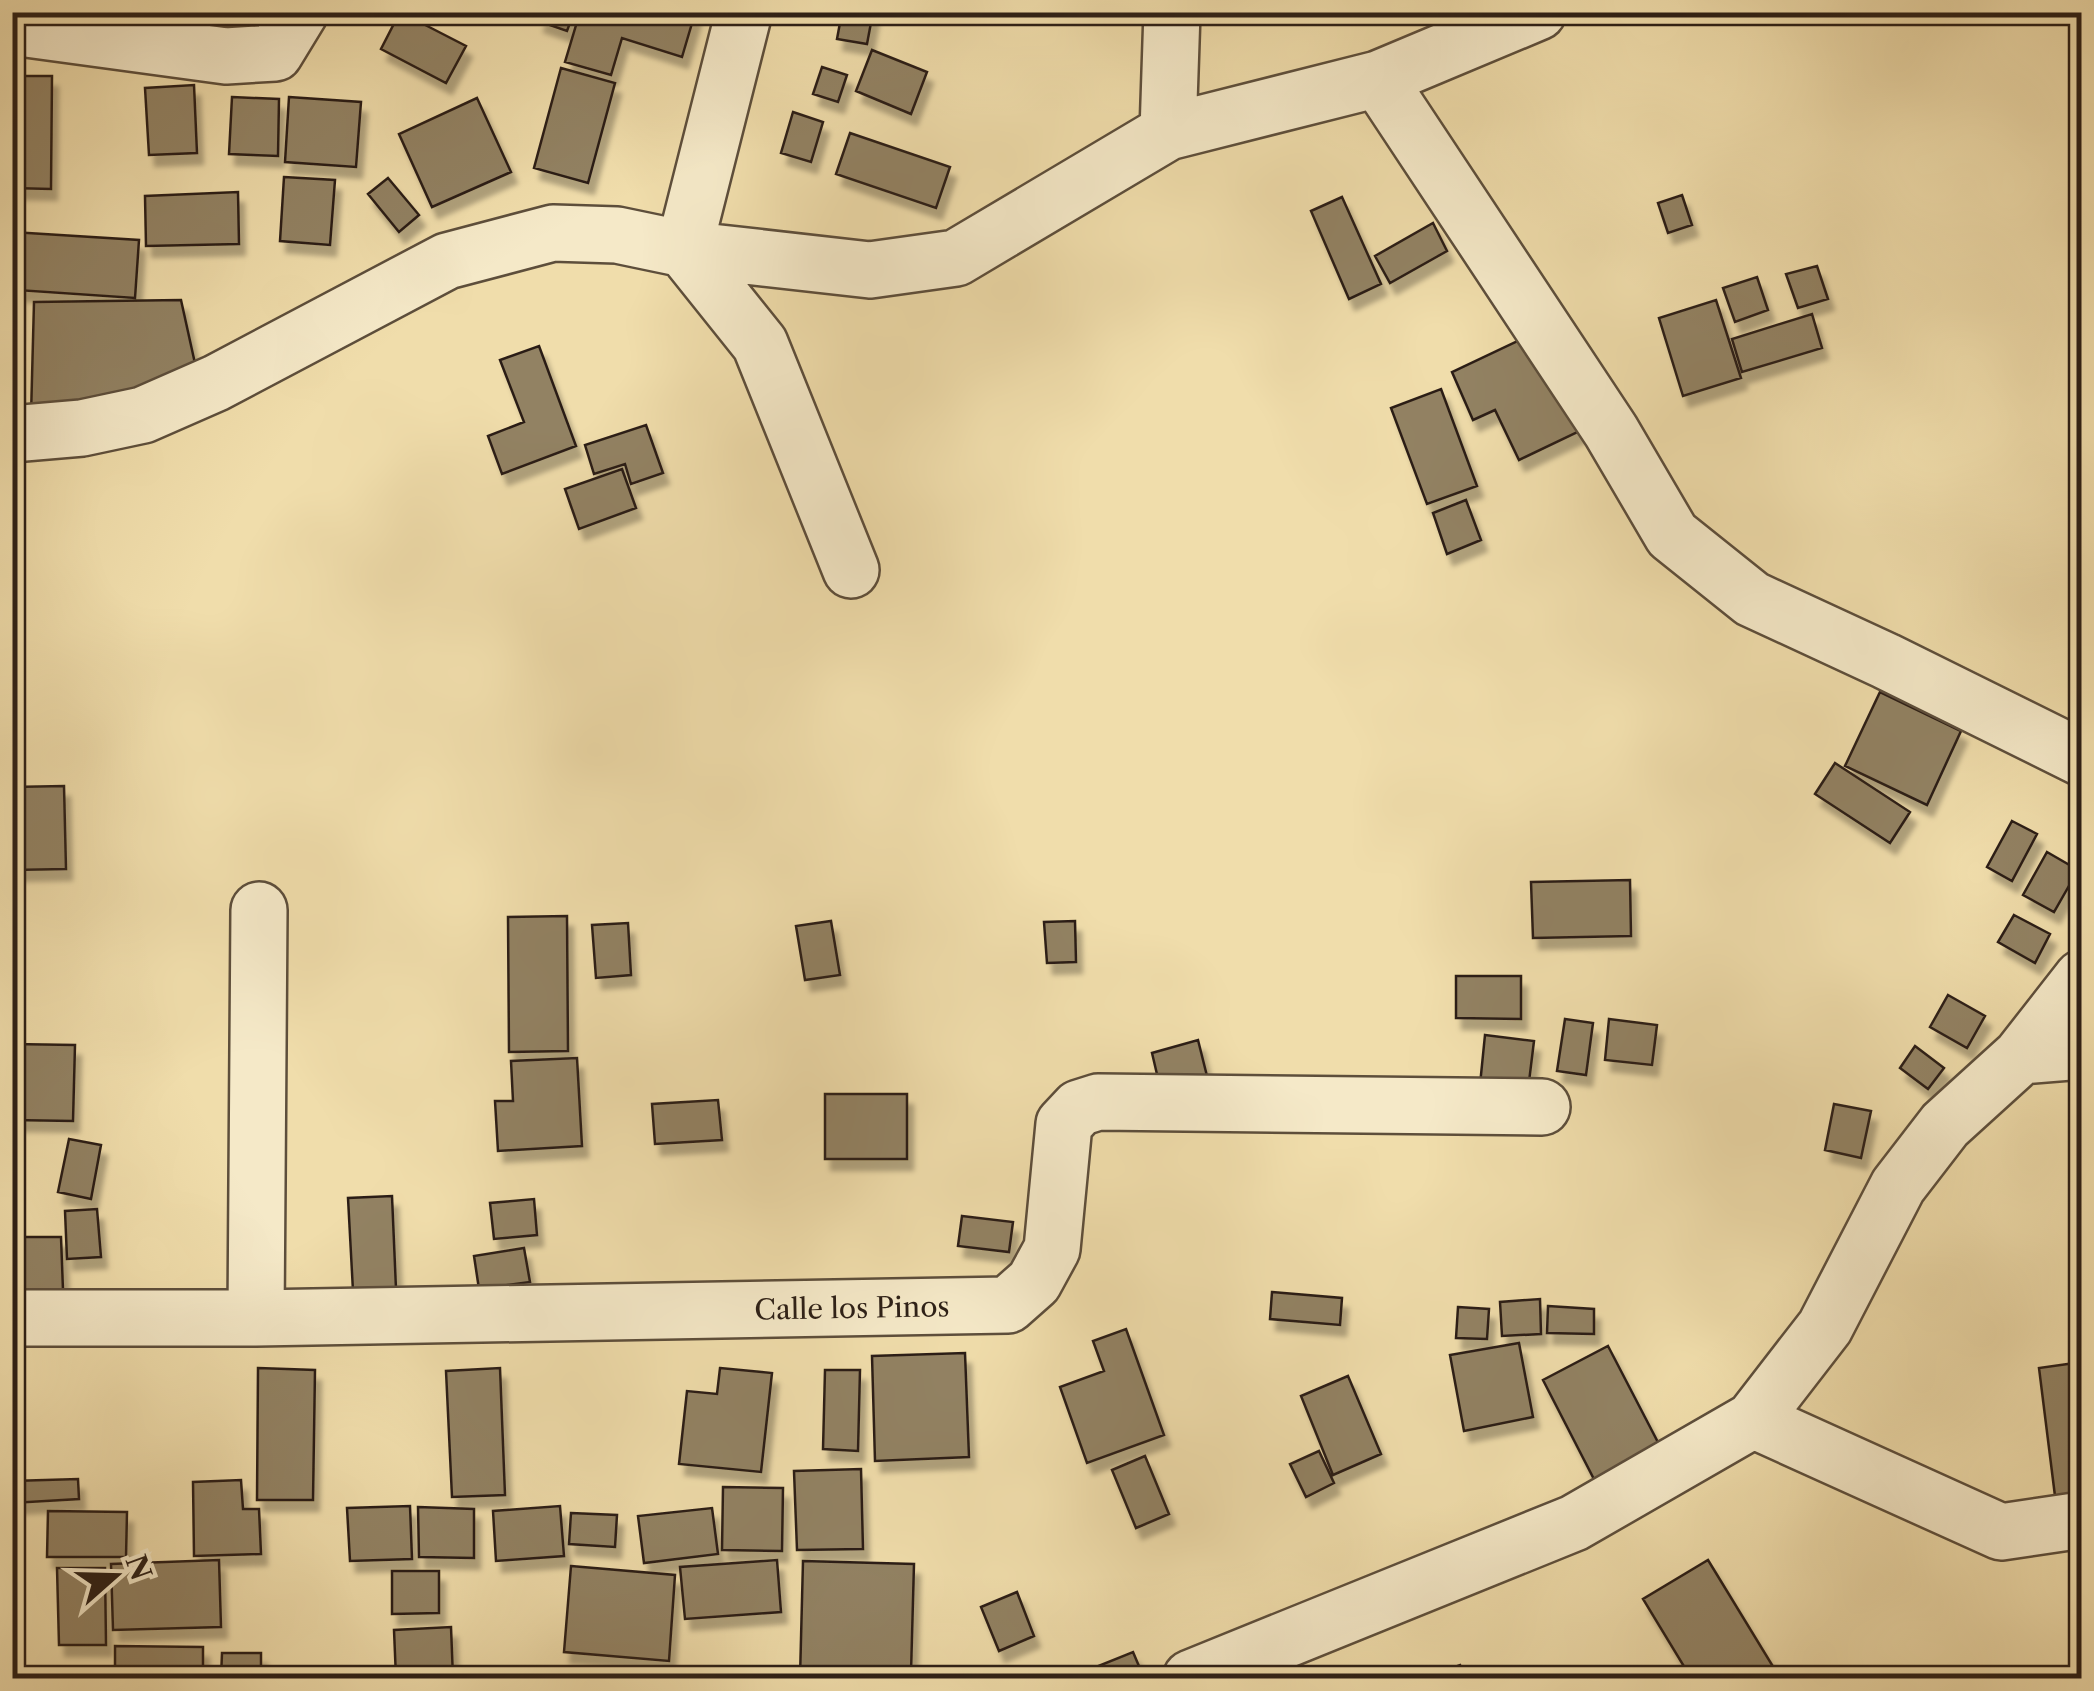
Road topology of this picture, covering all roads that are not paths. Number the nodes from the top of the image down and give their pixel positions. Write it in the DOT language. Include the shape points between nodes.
graph roads {
  1 [pos="300,12"];
  2 [pos="744,12"];
  3 [pos="1172,12"];
  4 [pos="1538,12"];
  5 [pos="12,27"];
  6 [pos="1378,79"];
  7 [pos="1168,132"];
  8 [pos="684,249"];
  9 [pos="12,434"];
  10 [pos="852,570"];
  11 [pos="2082,758"];
  12 [pos="258,910"];
  13 [pos="2082,978"];
  14 [pos="2082,1051"];
  15 [pos="2021,1056"];
  16 [pos="1542,1107"];
  17 [pos="12,1318"];
  18 [pos="256,1318"];
  19 [pos="1753,1420"];
  20 [pos="2082,1520"];
  21 [pos="1191,1678"];
  1 -- 5 [label="street" via="275,53 226,56"];
  2 -- 8 [label="street"];
  3 -- 7 [label="street"];
  4 -- 6 [label="street"];
  6 -- 7 [label="street"];
  6 -- 11 [label="street" via="1611,431 1672,535 1752,599"];
  7 -- 8 [label="street" via="956,258 870,270"];
  8 -- 9 [label="street" via="617,235 553,234 448,261 143,415"];
  8 -- 10 [label="street" via="760,344"];
  12 -- 18 [label="street"];
  13 -- 15 [label="street"];
  14 -- 15 [label="street"];
  15 -- 19 [label="street" via="1945,1125 1898,1186 1825,1328"];
  16 -- 18 [label="street, Calle los Pinos" via="1098,1102 1080,1108 1064,1124 1052,1250 1034,1282 1008,1305"];
  17 -- 18 [label="street, Calle los Pinos"];
  19 -- 20 [label="street" via="2001,1532"];
  19 -- 21 [label="street" via="1574,1523"];
}
